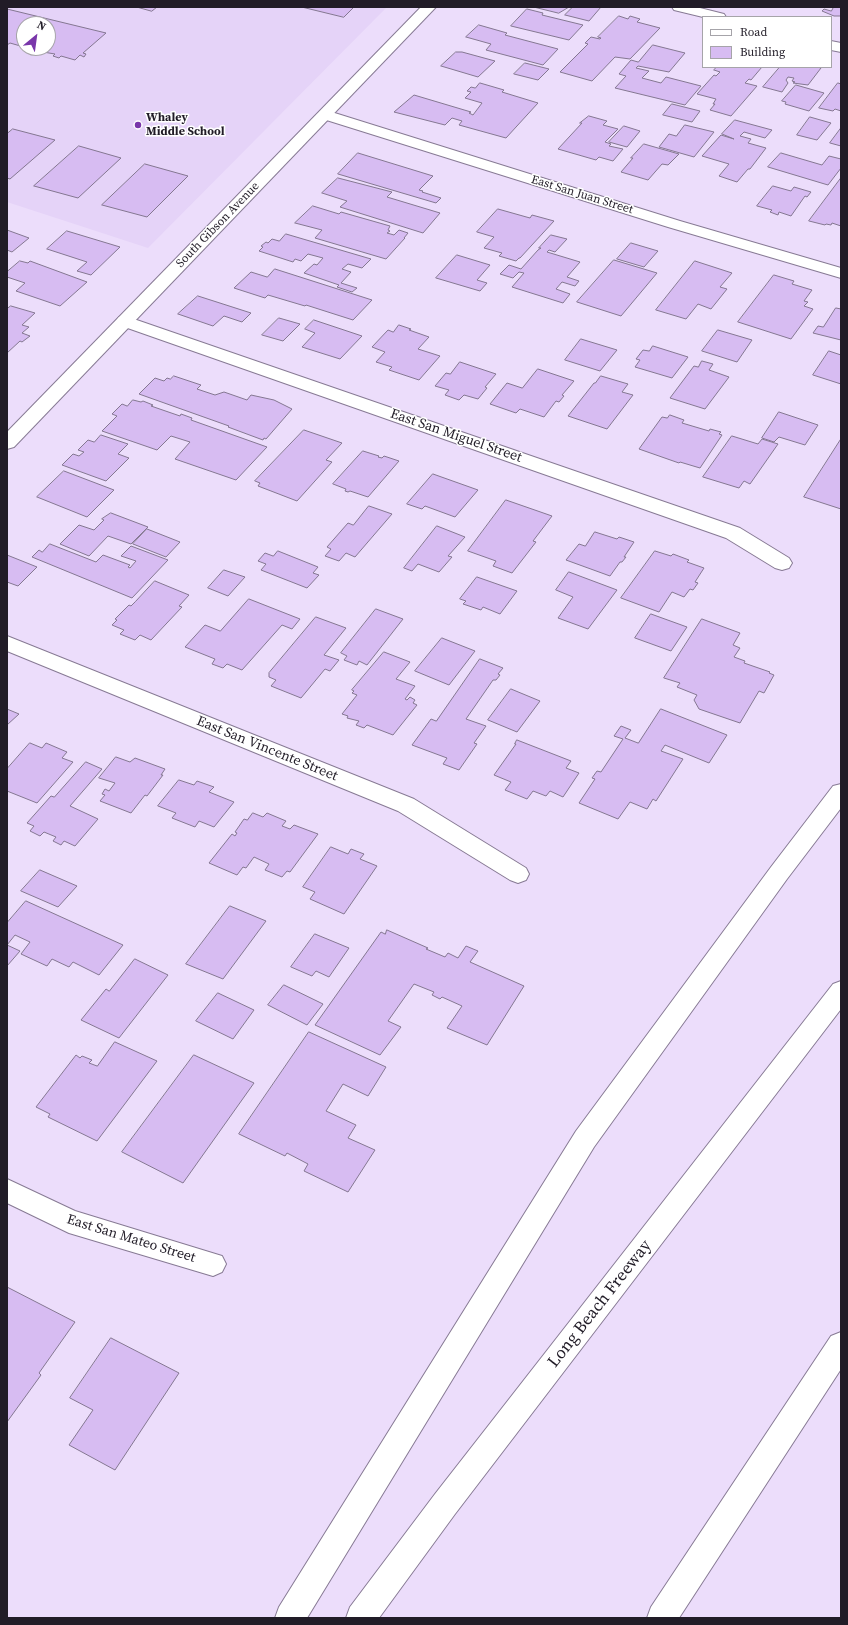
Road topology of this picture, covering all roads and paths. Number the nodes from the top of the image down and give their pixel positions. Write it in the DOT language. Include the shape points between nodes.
graph roads {
  1 [pos="429,7"];
  2 [pos="679,7"];
  3 [pos="715,16"];
  4 [pos="325,115"];
  5 [pos="841,273"];
  6 [pos="125,321"];
  7 [pos="7,443"];
  8 [pos="782,563"];
  9 [pos="7,643"];
  10 [pos="841,792"];
  11 [pos="518,874"];
  12 [pos="841,991"];
  13 [pos="7,1190"];
  14 [pos="213,1264"];
  15 [pos="841,1345"];
  16 [pos="290,1618"];
  17 [pos="361,1618"];
  18 [pos="662,1618"];
  1 -- 4 [label="main road, South Gibson Avenue"];
  2 -- 3 [label="main road"];
  4 -- 5 [label="main road, East San Juan Street" via="674,224"];
  4 -- 6 [label="main road, South Gibson Avenue"];
  6 -- 7 [label="main road, South Gibson Avenue"];
  6 -- 8 [label="main road, East San Miguel Street" via="733,533"];
  9 -- 11 [label="main road, East San Vincente Street" via="406,805"];
  10 -- 16 [label="main road" via="585,1139"];
  12 -- 17 [label="main road, Long Beach Freeway" via="450,1498"];
  13 -- 14 [label="main road, East San Mateo Street" via="68,1221"];
  15 -- 18 [label="main road"];
}
